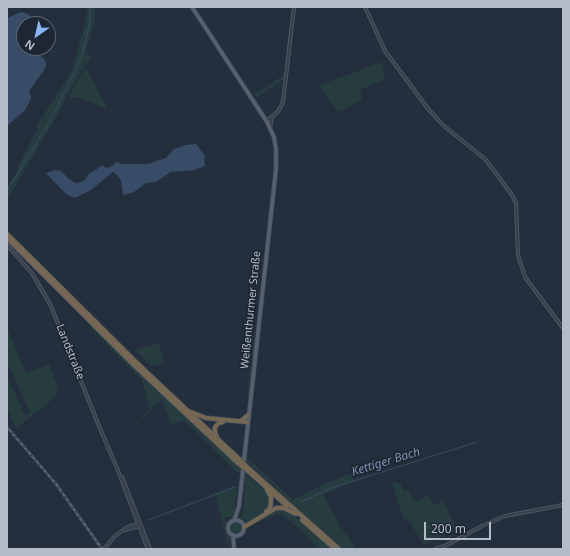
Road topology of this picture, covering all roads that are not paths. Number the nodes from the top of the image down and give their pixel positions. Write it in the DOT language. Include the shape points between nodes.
graph roads {
  1 [pos="192,7"];
  2 [pos="294,7"];
  3 [pos="365,7"];
  4 [pos="276,113"];
  5 [pos="272,117"];
  6 [pos="265,118"];
  7 [pos="270,128"];
  8 [pos="7,234"];
  9 [pos="7,238"];
  10 [pos="7,245"];
  11 [pos="563,328"];
  12 [pos="184,408"];
  13 [pos="248,415"];
  14 [pos="241,422"];
  15 [pos="247,424"];
  16 [pos="221,443"];
  17 [pos="238,461"];
  18 [pos="117,468"];
  19 [pos="248,470"];
  20 [pos="264,486"];
  21 [pos="563,505"];
  22 [pos="239,506"];
  23 [pos="134,513"];
  24 [pos="296,514"];
  25 [pos="234,521"];
  26 [pos="140,524"];
  27 [pos="242,524"];
  28 [pos="132,525"];
  29 [pos="122,531"];
  30 [pos="235,536"];
  31 [pos="104,549"];
  32 [pos="149,549"];
  33 [pos="234,549"];
  34 [pos="335,549"];
  35 [pos="339,549"];
  36 [pos="435,549"];
  1 -- 6 [label="main road, Weißenthurmer Straße"];
  2 -- 4 [label="street" via="284,97"];
  3 -- 11 [label="street" via="385,51 438,120 480,154 512,195 516,203 521,266 530,285"];
  4 -- 5 [label="street"];
  4 -- 6 [label="street"];
  5 -- 6 [label="street"];
  5 -- 7 [label="street"];
  6 -- 7 [label="main road, Weißenthurmer Straße"];
  7 -- 13 [label="main road, Weißenthurmer Straße" via="276,144 277,161"];
  8 -- 12 [label="highway"];
  9 -- 17 [label="highway" via="159,389"];
  10 -- 18 [label="street, Landstraße" via="32,274 47,299"];
  12 -- 14 [label="highway" via="203,418"];
  12 -- 16 [label="highway"];
  13 -- 14 [label="highway"];
  13 -- 15 [label="main road, Weißenthurmer Straße"];
  14 -- 15 [label="highway"];
  15 -- 16 [label="highway" via="219,423 215,427 215,433"];
  15 -- 22 [label="main road, Weißenthurmer Straße"];
  16 -- 17 [label="highway"];
  17 -- 19 [label="highway, bridge"];
  18 -- 23 [label="street"];
  18 -- 26 [label="street"];
  19 -- 20 [label="highway"];
  19 -- 35 [label="highway"];
  20 -- 24 [label="highway"];
  20 -- 27 [label="highway" via="271,497 269,509"];
  21 -- 36 [label="street" via="505,516"];
  22 -- 25 [label="main road, Weißenthurmer Straße"];
  22 -- 27 [label="main road, Weißenthurmer Straße"];
  23 -- 26 [label="street"];
  23 -- 28 [label="street"];
  24 -- 27 [label="highway" via="284,508 276,508"];
  24 -- 34 [label="highway"];
  25 -- 27 [label="main road"];
  25 -- 30 [label="main road" via="229,528"];
  26 -- 28 [label="street"];
  26 -- 29 [label="street"];
  26 -- 32 [label="street"];
  27 -- 30 [label="main road" via="243,533"];
  28 -- 29 [label="street"];
  29 -- 31 [label="street"];
  30 -- 33 [label="main road"];
}
